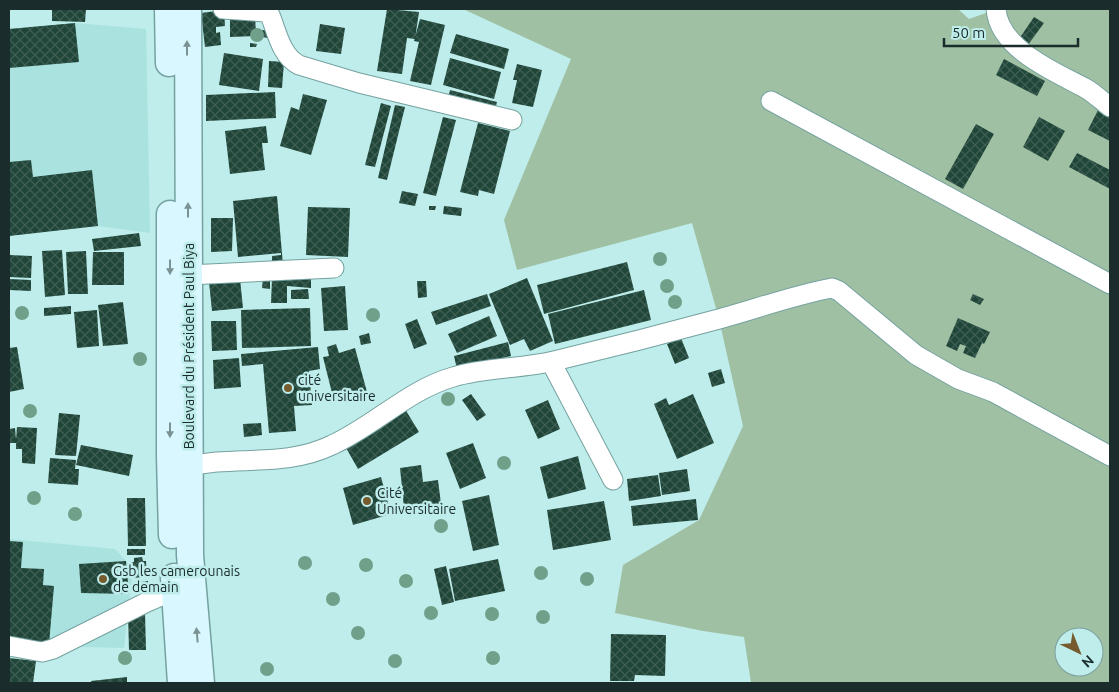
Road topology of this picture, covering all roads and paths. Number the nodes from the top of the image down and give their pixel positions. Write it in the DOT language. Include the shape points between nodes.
graph roads {
  1 [pos="168,9"];
  2 [pos="188,9"];
  3 [pos="223,9"];
  4 [pos="996,9"];
  5 [pos="771,101"];
  6 [pos="1110,107"];
  7 [pos="512,120"];
  8 [pos="334,268"];
  9 [pos="188,275"];
  10 [pos="1110,284"];
  11 [pos="551,362"];
  12 [pos="1110,456"];
  13 [pos="180,466"];
  14 [pos="613,480"];
  15 [pos="175,590"];
  16 [pos="9,646"];
  17 [pos="181,683"];
  18 [pos="201,683"];
  1 -- 13 [label="main road, Boulevard du Président Paul Biya, one-way"];
  9 -- 2 [label="main road, Boulevard du Président Paul Biya, one-way"];
  3 -- 7 [label="street" via="270,14 285,54 299,65"];
  4 -- 6 [label="street" via="1006,35 1017,48 1061,77 1092,92"];
  5 -- 10 [label="street"];
  8 -- 9 [label="street"];
  9 -- 13 [label="main road, Boulevard du Président Paul Biya"];
  11 -- 12 [label="street" via="832,288 916,355 958,378 993,392"];
  11 -- 13 [label="street" via="479,371 436,383 319,451 284,459"];
  11 -- 14 [label="street"];
  13 -- 15 [label="main road, Boulevard du Président Paul Biya"];
  18 -- 13 [label="main road, Boulevard du Président Paul Biya, one-way"];
  15 -- 16 [label="street" via="53,649 42,652"];
  15 -- 17 [label="main road, Boulevard du Président Paul Biya"];
}
